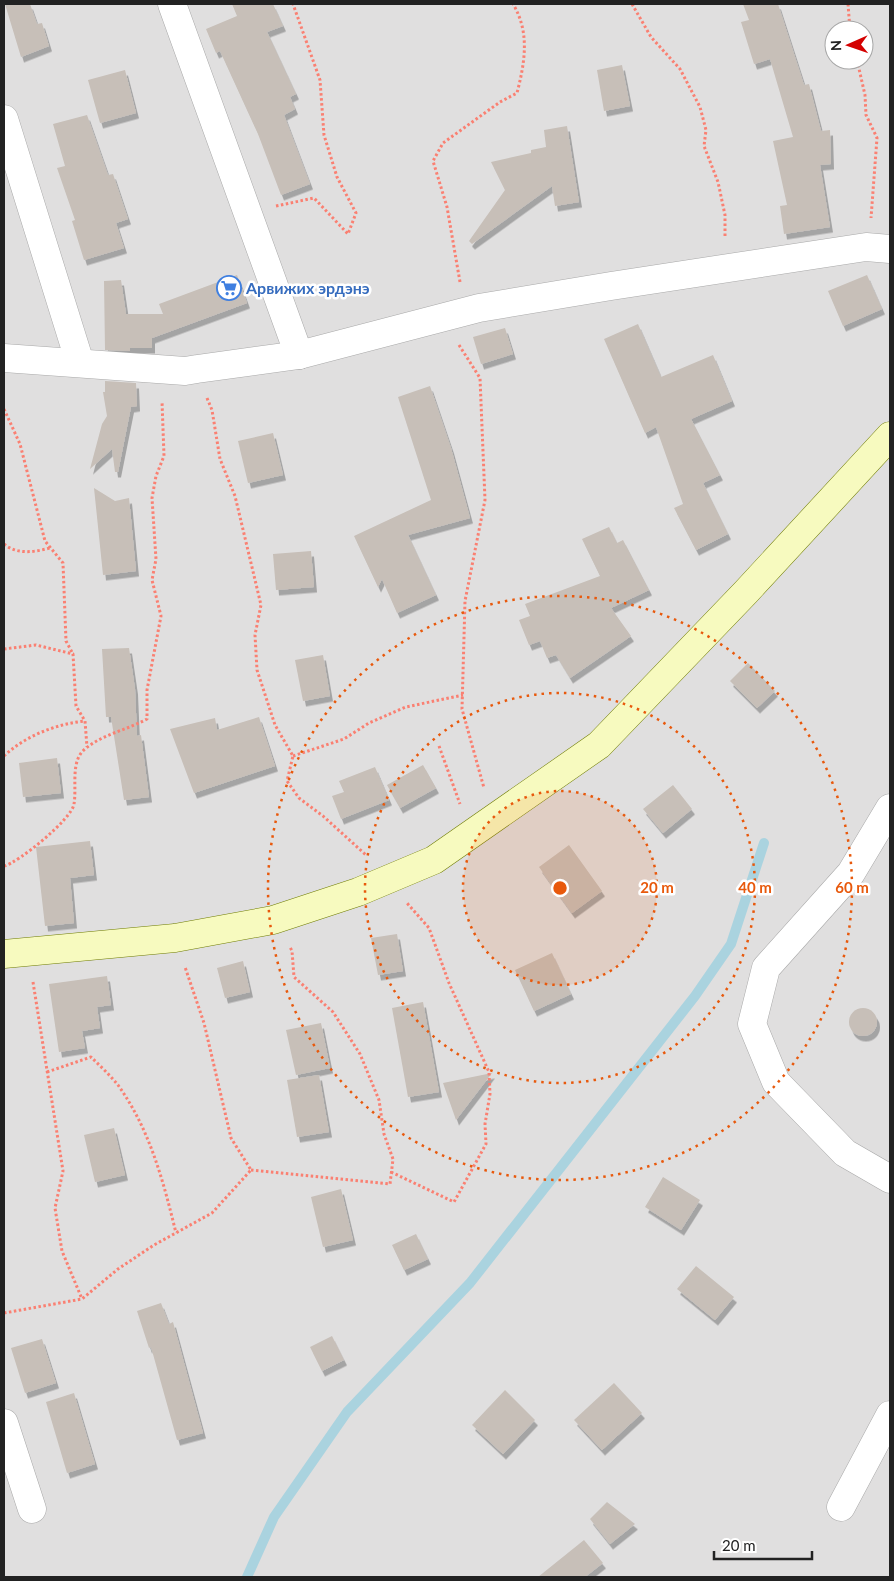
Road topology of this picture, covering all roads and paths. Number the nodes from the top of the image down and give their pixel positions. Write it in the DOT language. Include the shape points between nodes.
graph roads {
  1 [pos="172,4"];
  2 [pos="293,4"];
  3 [pos="513,4"];
  4 [pos="632,4"];
  5 [pos="848,4"];
  6 [pos="849,20"];
  7 [pos="859,70"];
  8 [pos="4,119"];
  9 [pos="314,198"];
  10 [pos="878,248"];
  11 [pos="725,268"];
  12 [pos="467,312"];
  13 [pos="299,355"];
  14 [pos="4,358"];
  15 [pos="42,360"];
  16 [pos="80,363"];
  17 [pos="154,368"];
  18 [pos="197,369"];
  19 [pos="4,372"];
  20 [pos="4,409"];
  21 [pos="890,436"];
  22 [pos="4,544"];
  23 [pos="51,548"];
  24 [pos="4,649"];
  25 [pos="72,654"];
  26 [pos="463,694"];
  27 [pos="85,722"];
  28 [pos="439,746"];
  29 [pos="87,748"];
  30 [pos="4,756"];
  31 [pos="293,756"];
  32 [pos="890,808"];
  33 [pos="494,819"];
  34 [pos="469,836"];
  35 [pos="4,866"];
  36 [pos="392,878"];
  37 [pos="273,920"];
  38 [pos="175,938"];
  39 [pos="12,954"];
  40 [pos="47,1072"];
  41 [pos="251,1170"];
  42 [pos="391,1172"];
  43 [pos="890,1179"];
  44 [pos="176,1232"];
  45 [pos="82,1299"];
  46 [pos="4,1313"];
  47 [pos="890,1415"];
  48 [pos="4,1423"];
  49 [pos="842,1507"];
  50 [pos="32,1509"];
  1 -- 13 [label="street"];
  2 -- 9 [label="path" via="320,80 324,135 337,177 356,214 348,234"];
  3 -- 12 [label="path" via="520,16 526,59 517,93 466,124 443,143 433,161 447,207"];
  4 -- 11 [label="path" via="650,37 680,69 700,107 706,130 704,146 726,215"];
  5 -- 6 [label="path"];
  7 -- 10 [label="path" via="866,115 877,138 872,208"];
  8 -- 16 [label="street"];
  10 -- 11 [label="street"];
  11 -- 12 [label="street"];
  12 -- 13 [label="street"];
  12 -- 26 [label="path" via="454,336 480,378 485,500 465,601"];
  13 -- 18 [label="street"];
  14 -- 15 [label="street"];
  15 -- 16 [label="street"];
  15 -- 19 [label="street"];
  16 -- 17 [label="street"];
  17 -- 18 [label="street"];
  17 -- 29 [label="path" via="162,398 164,456 152,498 156,560 152,580 161,616 147,690 147,719 129,729 110,734"];
  18 -- 31 [label="path" via="212,410 220,459 235,496 261,605 255,634 256,670 275,725"];
  20 -- 23 [label="path" via="20,444 36,511 45,541"];
  21 -- 33 [label="street" via="599,745"];
  22 -- 23 [label="path" via="10,549 27,552"];
  23 -- 25 [label="path" via="63,564 66,641"];
  24 -- 25 [label="path" via="36,645"];
  25 -- 27 [label="path" via="76,706"];
  26 -- 31 [label="path" via="406,707 369,723 344,739"];
  26 -- 33 [label="path" via="462,709"];
  27 -- 29 [label="path"];
  27 -- 30 [label="path" via="54,727 30,736"];
  28 -- 34 [label="path"];
  29 -- 35 [label="path" via="75,766 74,806 58,829 21,858"];
  31 -- 36 [label="path" via="288,781 299,798"];
  32 -- 43 [label="street" via="851,873 766,968 752,1024 776,1082 845,1153"];
  33 -- 34 [label="street"];
  34 -- 36 [label="street" via="434,860"];
  36 -- 37 [label="street"];
  36 -- 42 [label="path" via="412,910 429,928 449,983 489,1072 490,1094 485,1124 486,1144 454,1202"];
  37 -- 38 [label="street"];
  37 -- 42 [label="path" via="292,951 294,977 333,1012 360,1054 379,1100 384,1134 393,1159"];
  38 -- 39 [label="street"];
  38 -- 41 [label="path" via="204,1023 231,1138"];
  39 -- 40 [label="path" via="32,978"];
  40 -- 44 [label="path" via="92,1057 117,1084 146,1132 161,1172"];
  40 -- 45 [label="path" via="63,1172 55,1208 62,1251"];
  41 -- 42 [label="path" via="390,1184"];
  41 -- 44 [label="path" via="212,1213"];
  44 -- 45 [label="path" via="118,1269"];
  45 -- 46 [label="path"];
  47 -- 49 [label="street"];
  48 -- 50 [label="street"];
}
